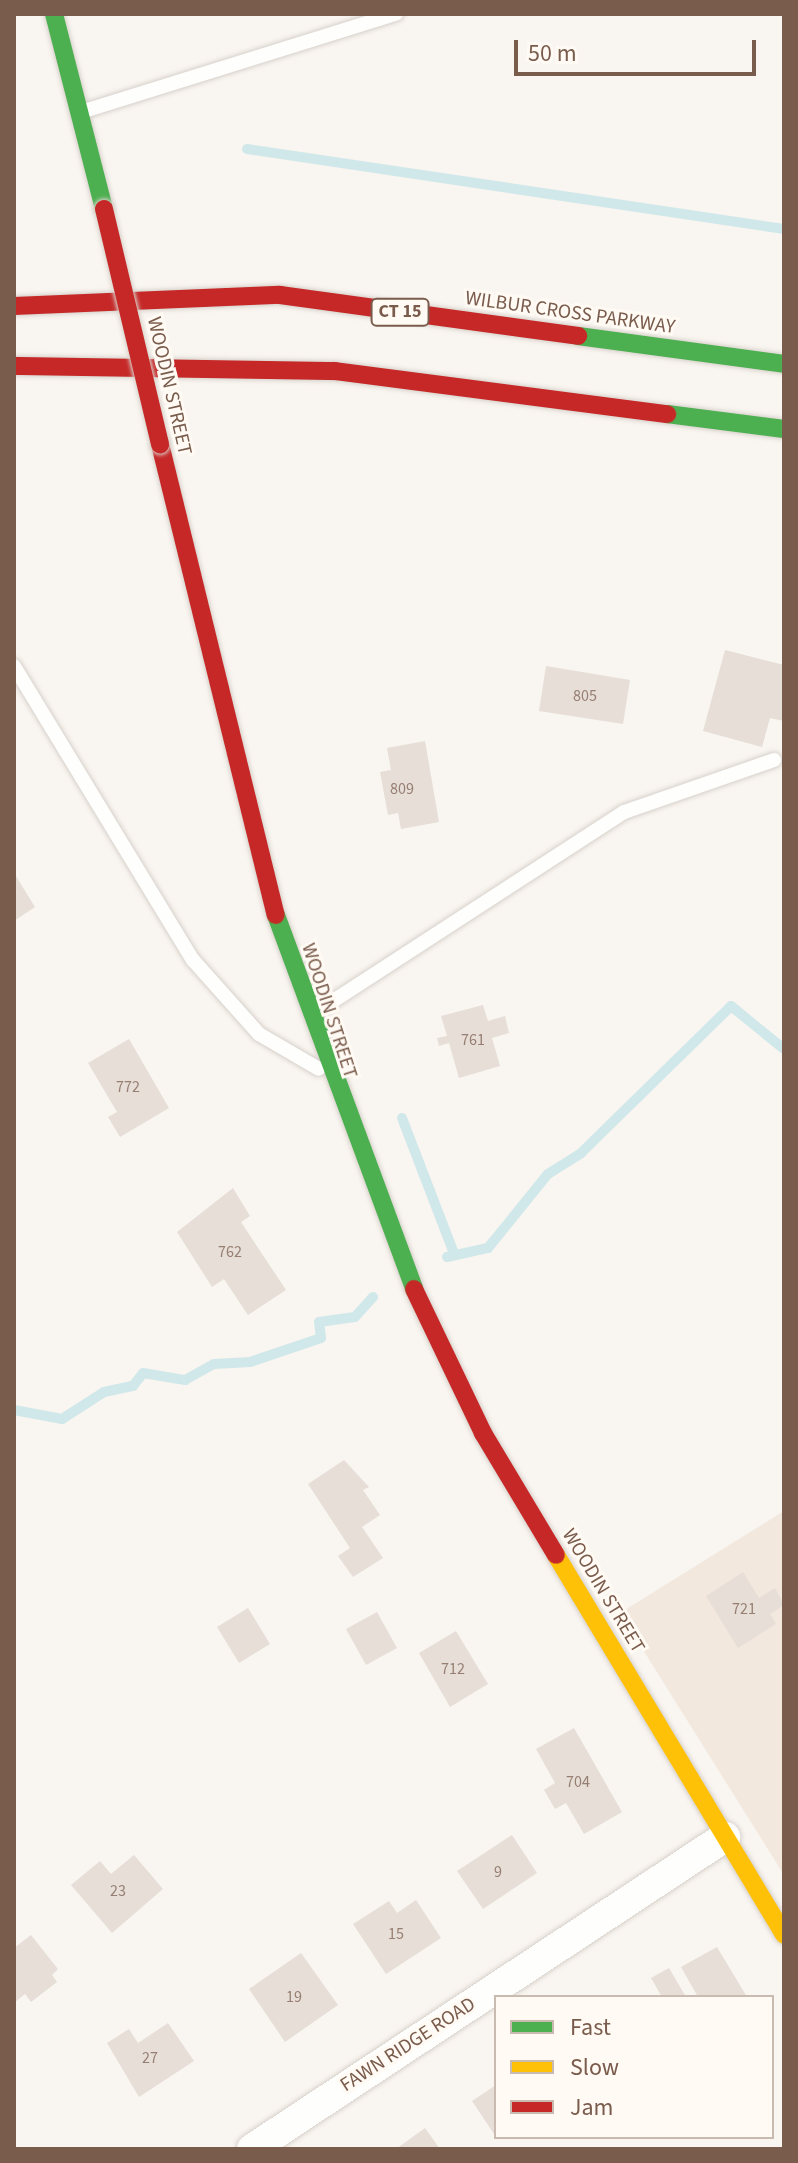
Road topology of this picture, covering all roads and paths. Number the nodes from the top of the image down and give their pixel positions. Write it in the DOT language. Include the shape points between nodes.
graph roads {
  1 [pos="54,14"];
  2 [pos="396,14"];
  3 [pos="80,112"];
  4 [pos="14,306"];
  5 [pos="784,364"];
  6 [pos="14,366"];
  7 [pos="784,429"];
  8 [pos="14,666"];
  9 [pos="774,760"];
  10 [pos="306,1019"];
  11 [pos="323,1070"];
  12 [pos="725,1837"];
  13 [pos="784,1935"];
  14 [pos="252,2149"];
  1 -- 3 [label="main road, WOODIN STREET"];
  2 -- 3 [label="lane"];
  3 -- 10 [label="main road, WOODIN STREET, bridge"];
  4 -- 5 [label="main road, WILBUR CROSS PARKWAY / CT 15" via="280,295"];
  6 -- 7 [label="main road" via="335,371"];
  8 -- 11 [label="lane" via="193,960 259,1034 283,1054"];
  9 -- 10 [label="lane" via="624,812"];
  10 -- 11 [label="main road, WOODIN STREET"];
  11 -- 12 [label="main road, WOODIN STREET" via="413,1292 483,1433"];
  12 -- 13 [label="main road, WOODIN STREET"];
  12 -- 14 [label="street, FAWN RIDGE ROAD"];
}
